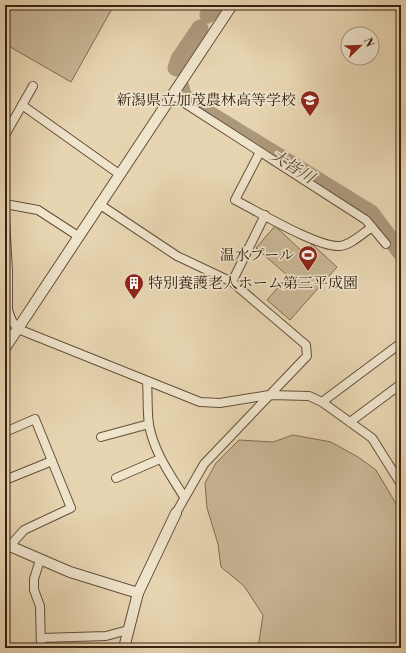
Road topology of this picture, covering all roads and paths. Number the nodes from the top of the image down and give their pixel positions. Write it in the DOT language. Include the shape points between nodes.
graph roads {
  1 [pos="232,5"];
  2 [pos="33,86"];
  3 [pos="172,95"];
  4 [pos="22,105"];
  5 [pos="5,135"];
  6 [pos="260,152"];
  7 [pos="119,174"];
  8 [pos="5,204"];
  9 [pos="99,204"];
  10 [pos="265,216"];
  11 [pos="5,219"];
  12 [pos="372,227"];
  13 [pos="78,236"];
  14 [pos="386,244"];
  15 [pos="232,282"];
  16 [pos="12,334"];
  17 [pos="401,343"];
  18 [pos="5,348"];
  19 [pos="148,381"];
  20 [pos="401,384"];
  21 [pos="269,395"];
  22 [pos="322,402"];
  23 [pos="350,422"];
  24 [pos="149,424"];
  25 [pos="5,432"];
  26 [pos="102,438"];
  27 [pos="160,459"];
  28 [pos="52,462"];
  29 [pos="116,478"];
  30 [pos="5,480"];
  31 [pos="401,484"];
  32 [pos="184,498"];
  33 [pos="176,513"];
  34 [pos="7,546"];
  35 [pos="40,560"];
  36 [pos="138,593"];
  37 [pos="128,630"];
  38 [pos="41,638"];
  39 [pos="41,648"];
  40 [pos="124,648"];
  1 -- 3 [label="street"];
  2 -- 4 [label="street"];
  3 -- 6 [label="street"];
  3 -- 7 [label="street"];
  4 -- 5 [label="street"];
  4 -- 7 [label="street"];
  6 -- 10 [label="street" via="235,200"];
  6 -- 12 [label="street" via="366,220"];
  7 -- 9 [label="street"];
  8 -- 13 [label="street" via="38,210"];
  9 -- 13 [label="street"];
  9 -- 15 [label="street" via="177,256"];
  10 -- 12 [label="street" via="332,246 342,246"];
  10 -- 15 [label="street"];
  11 -- 16 [label="street" via="8,310 12,321"];
  12 -- 14 [label="street"];
  13 -- 16 [label="street"];
  15 -- 21 [label="street" via="306,345 306,356"];
  16 -- 18 [label="street"];
  16 -- 19 [label="street"];
  17 -- 22 [label="street"];
  19 -- 21 [label="street" via="200,402 220,403"];
  19 -- 24 [label="street"];
  20 -- 23 [label="street"];
  21 -- 22 [label="street" via="309,396"];
  21 -- 32 [label="street" via="204,464"];
  22 -- 23 [label="street"];
  23 -- 31 [label="street" via="372,438"];
  24 -- 26 [label="street"];
  24 -- 27 [label="street"];
  25 -- 28 [label="street" via="35,419"];
  27 -- 29 [label="street"];
  27 -- 32 [label="street"];
  28 -- 30 [label="street"];
  28 -- 34 [label="street" via="71,508 24,530"];
  32 -- 33 [label="street"];
  33 -- 36 [label="street"];
  34 -- 35 [label="street"];
  35 -- 36 [label="street"];
  35 -- 38 [label="street" via="34,590 40,606"];
  36 -- 37 [label="street"];
  37 -- 38 [label="street" via="106,636"];
  37 -- 40 [label="street"];
  38 -- 39 [label="street"];
}
